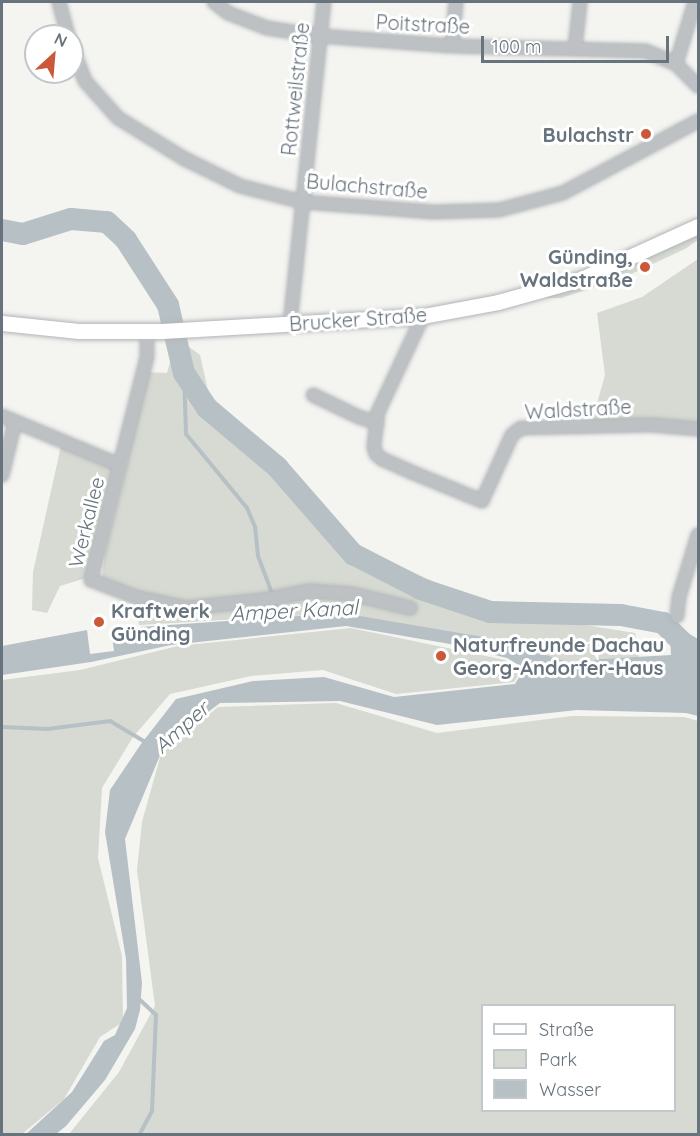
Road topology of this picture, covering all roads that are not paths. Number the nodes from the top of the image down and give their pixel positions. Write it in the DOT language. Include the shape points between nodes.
graph roads {
  1 [pos="59,2"];
  2 [pos="214,2"];
  3 [pos="324,2"];
  4 [pos="456,2"];
  5 [pos="580,2"];
  6 [pos="695,2"];
  7 [pos="65,24"];
  8 [pos="320,36"];
  9 [pos="452,46"];
  10 [pos="575,48"];
  11 [pos="676,64"];
  12 [pos="84,78"];
  13 [pos="699,86"];
  14 [pos="699,122"];
  15 [pos="303,202"];
  16 [pos="699,226"];
  17 [pos="423,316"];
  18 [pos="2,323"];
  19 [pos="290,324"];
  20 [pos="154,331"];
  21 [pos="314,395"];
  22 [pos="2,416"];
  23 [pos="15,422"];
  24 [pos="377,423"];
  25 [pos="699,429"];
  26 [pos="120,465"];
  27 [pos="2,475"];
  28 [pos="699,535"];
  29 [pos="410,608"];
  30 [pos="677,616"];
  1 -- 7 [label="street"];
  2 -- 8 [label="street, Poitstraße" via="228,13 267,28"];
  3 -- 8 [label="street, Rottweilstraße"];
  4 -- 9 [label="street"];
  5 -- 10 [label="street"];
  6 -- 11 [label="street"];
  8 -- 9 [label="street, Poitstraße"];
  8 -- 15 [label="street, Rottweilstraße"];
  9 -- 10 [label="street, Poitstraße"];
  10 -- 11 [label="street, Poitstraße" via="646,51"];
  11 -- 13 [label="street, Poitstraße"];
  12 -- 15 [label="street, Bulachstraße" via="118,118 185,159 240,186"];
  14 -- 15 [label="street, Bulachstraße" via="563,193 499,210 434,212"];
  15 -- 19 [label="street, Rottweilstraße"];
  16 -- 17 [label="main road, Brucker Straße" via="581,279 498,302"];
  17 -- 19 [label="main road, Brucker Straße"];
  17 -- 24 [label="street" via="378,412"];
  18 -- 20 [label="main road, Brucker Straße" via="79,331"];
  19 -- 20 [label="main road, Brucker Straße"];
  20 -- 26 [label="street, Werkallee"];
  21 -- 24 [label="street"];
  22 -- 23 [label="street"];
  23 -- 26 [label="street"];
  23 -- 27 [label="street"];
  24 -- 25 [label="street, Waldstraße" via="374,447 382,459 482,501 512,435 521,428 651,425"];
  26 -- 29 [label="street, Werkallee" via="91,580 135,597 186,608 310,591 352,594"];
  28 -- 30 [label="street" via="679,597"];
}
